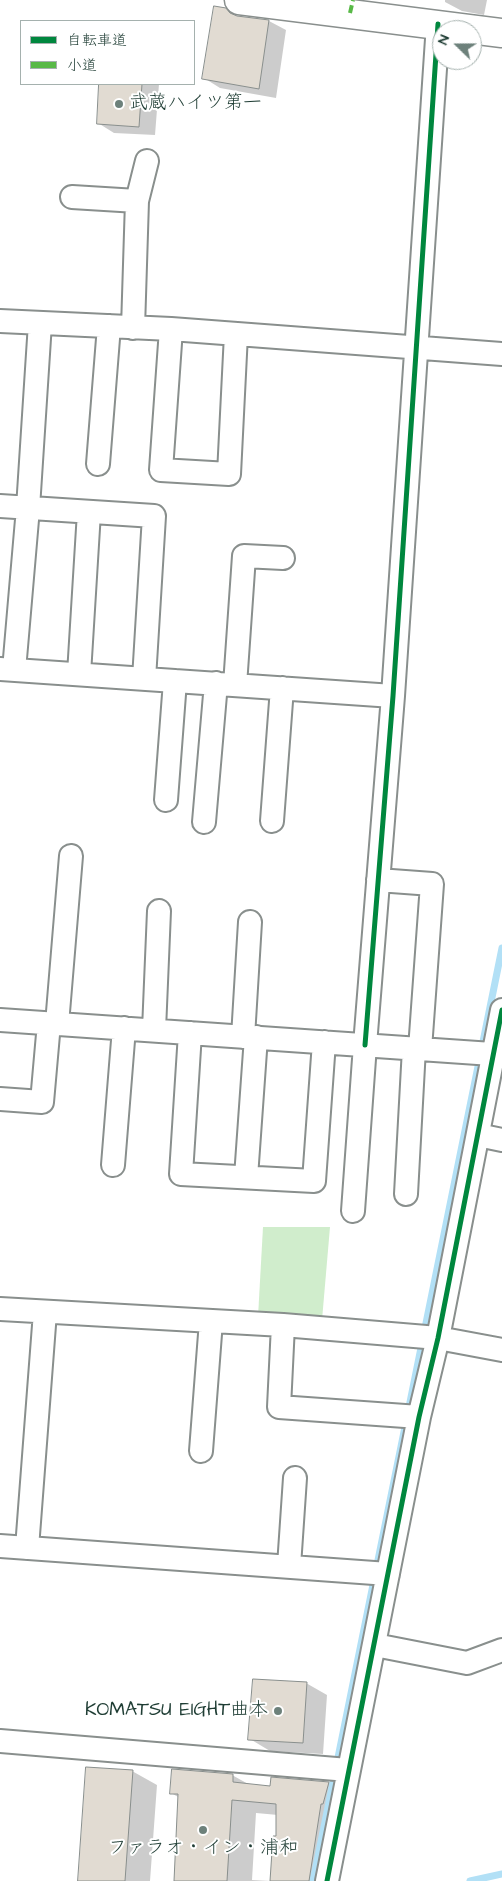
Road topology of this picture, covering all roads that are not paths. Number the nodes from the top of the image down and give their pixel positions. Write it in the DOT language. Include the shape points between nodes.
graph roads {
  1 [pos="239,0"];
  2 [pos="432,23"];
  3 [pos="482,30"];
  4 [pos="502,33"];
  5 [pos="435,70"];
  6 [pos="147,161"];
  7 [pos="72,197"];
  8 [pos="137,201"];
  9 [pos="0,321"];
  10 [pos="40,323"];
  11 [pos="109,326"];
  12 [pos="133,328"];
  13 [pos="171,329"];
  14 [pos="236,334"];
  15 [pos="417,347"];
  16 [pos="502,354"];
  17 [pos="98,464"];
  18 [pos="0,506"];
  19 [pos="28,508"];
  20 [pos="89,512"];
  21 [pos="283,558"];
  22 [pos="7,669"];
  23 [pos="79,674"];
  24 [pos="144,678"];
  25 [pos="175,680"];
  26 [pos="226,684"];
  27 [pos="282,688"];
  28 [pos="392,696"];
  29 [pos="166,800"];
  30 [pos="272,821"];
  31 [pos="204,822"];
  32 [pos="71,856"];
  33 [pos="378,880"];
  34 [pos="159,911"];
  35 [pos="250,922"];
  36 [pos="502,1010"];
  37 [pos="0,1020"];
  38 [pos="53,1024"];
  39 [pos="124,1028"];
  40 [pos="154,1030"];
  41 [pos="190,1033"];
  42 [pos="249,1037"];
  43 [pos="324,1042"];
  44 [pos="365,1045"];
  45 [pos="417,1048"];
  46 [pos="492,1054"];
  47 [pos="0,1099"];
  48 [pos="478,1135"];
  49 [pos="502,1140"];
  50 [pos="113,1165"];
  51 [pos="246,1177"];
  52 [pos="406,1194"];
  53 [pos="354,1211"];
  54 [pos="0,1309"];
  55 [pos="45,1312"];
  56 [pos="211,1321"];
  57 [pos="283,1325"];
  58 [pos="438,1338"];
  59 [pos="502,1350"];
  60 [pos="419,1417"];
  61 [pos="202,1451"];
  62 [pos="295,1478"];
  63 [pos="0,1546"];
  64 [pos="27,1548"];
  65 [pos="289,1566"];
  66 [pos="388,1574"];
  67 [pos="375,1644"];
  68 [pos="502,1650"];
  69 [pos="0,1741"];
  70 [pos="348,1770"];
  71 [pos="327,1881"];
  1 -- 2 [label="main road"];
  3 -- 4 [label="main road"];
  5 -- 15 [label="street"];
  6 -- 8 [label="street"];
  7 -- 8 [label="street"];
  8 -- 12 [label="street"];
  9 -- 10 [label="street"];
  10 -- 11 [label="street"];
  10 -- 19 [label="street"];
  11 -- 12 [label="street"];
  11 -- 17 [label="street"];
  12 -- 13 [label="street"];
  13 -- 14 [label="street"];
  13 -- 14 [label="street" via="162,470 229,474"];
  14 -- 15 [label="street"];
  15 -- 16 [label="street"];
  15 -- 28 [label="street"];
  18 -- 19 [label="street"];
  19 -- 20 [label="street"];
  19 -- 22 [label="street"];
  20 -- 23 [label="street"];
  20 -- 24 [label="street" via="154,516"];
  21 -- 26 [label="street" via="244,556"];
  22 -- 23 [label="street"];
  23 -- 24 [label="street"];
  24 -- 25 [label="street"];
  25 -- 26 [label="street"];
  25 -- 29 [label="street"];
  26 -- 27 [label="street"];
  26 -- 31 [label="street"];
  27 -- 28 [label="street"];
  27 -- 30 [label="street"];
  28 -- 33 [label="street"];
  32 -- 38 [label="street"];
  33 -- 44 [label="street"];
  33 -- 45 [label="street" via="432,884"];
  34 -- 40 [label="street"];
  35 -- 42 [label="street"];
  36 -- 46 [label="street"];
  37 -- 38 [label="street"];
  38 -- 39 [label="street"];
  38 -- 47 [label="street" via="42,1102"];
  39 -- 40 [label="street"];
  39 -- 50 [label="street"];
  40 -- 41 [label="street"];
  41 -- 42 [label="street"];
  41 -- 51 [label="street" via="182,1174"];
  42 -- 43 [label="street"];
  42 -- 51 [label="street"];
  43 -- 44 [label="street"];
  43 -- 51 [label="street" via="314,1181"];
  44 -- 45 [label="street"];
  44 -- 53 [label="street"];
  45 -- 46 [label="street"];
  45 -- 52 [label="street"];
  46 -- 48 [label="street"];
  48 -- 49 [label="street"];
  48 -- 58 [label="street"];
  54 -- 55 [label="street"];
  55 -- 56 [label="street"];
  55 -- 64 [label="street"];
  56 -- 57 [label="street"];
  56 -- 61 [label="street"];
  57 -- 58 [label="street"];
  57 -- 60 [label="street" via="279,1407"];
  58 -- 59 [label="street"];
  58 -- 60 [label="street"];
  60 -- 66 [label="street"];
  62 -- 65 [label="street"];
  63 -- 64 [label="street"];
  64 -- 65 [label="street"];
  65 -- 66 [label="street"];
  66 -- 67 [label="street"];
  67 -- 68 [label="street" via="467,1663"];
  67 -- 70 [label="street"];
  69 -- 70 [label="street"];
  70 -- 71 [label="street"];
}
